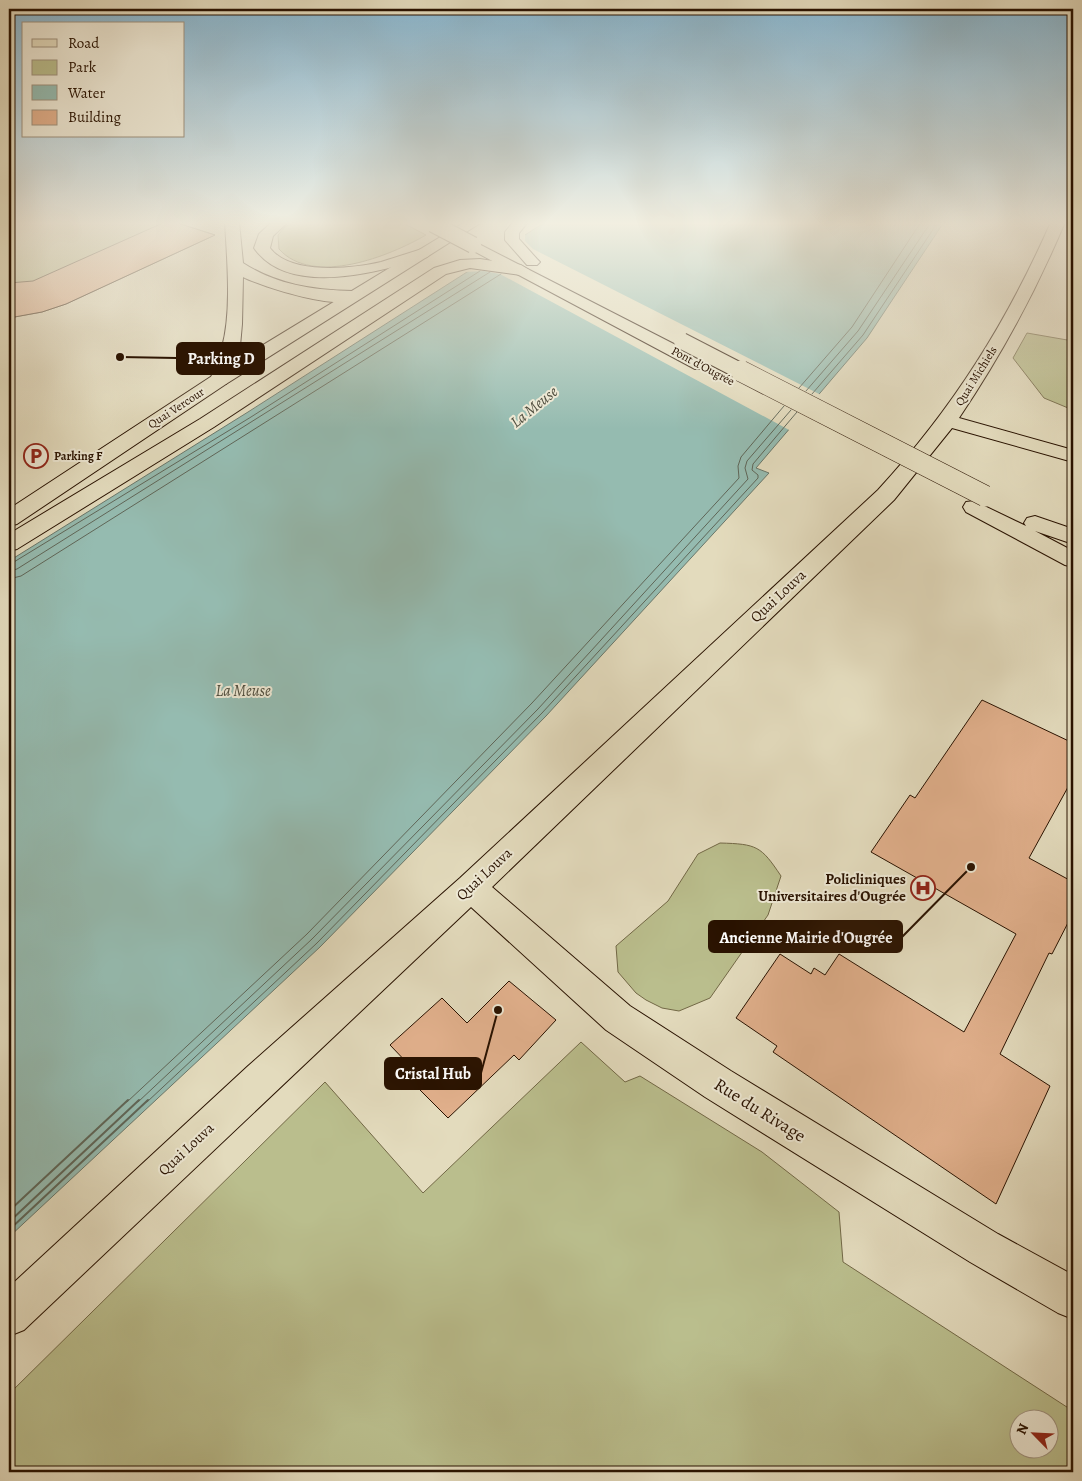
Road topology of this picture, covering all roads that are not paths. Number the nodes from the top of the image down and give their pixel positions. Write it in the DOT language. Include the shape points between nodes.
graph roads {
  1 [pos="235,291"];
  2 [pos="289,291"];
  3 [pos="361,291"];
  4 [pos="409,291"];
  5 [pos="575,291"];
  6 [pos="1025,291"];
  7 [pos="353,296"];
  8 [pos="219,380"];
  9 [pos="948,421"];
  10 [pos="1073,456"];
  11 [pos="9,520"];
  12 [pos="1031,530"];
  13 [pos="1073,537"];
  14 [pos="1073,542"];
  15 [pos="9,544"];
  16 [pos="1073,560"];
  17 [pos="1073,574"];
  18 [pos="471,887"];
  19 [pos="1073,1298"];
  20 [pos="9,1315"];
  1 -- 8 [label="main road" via="231,346"];
  2 -- 7 [label="main road"];
  3 -- 7 [label="main road, Quai Vercour"];
  4 -- 15 [label="main road" via="207,423"];
  5 -- 12 [label="main road, Pont d'Ougrée"];
  6 -- 9 [label="main road, Quai Michiels"];
  7 -- 8 [label="main road, Quai Vercour"];
  8 -- 11 [label="main road, Quai Vercour"];
  9 -- 10 [label="main road"];
  9 -- 18 [label="main road, Quai Louva" via="886,495"];
  12 -- 13 [label="main road"];
  12 -- 14 [label="main road"];
  12 -- 16 [label="main road"];
  12 -- 17 [label="main road" via="1059,565"];
  18 -- 19 [label="main road, Rue du Rivage" via="618,1018 718,1084 975,1242"];
  18 -- 20 [label="main road, Quai Louva"];
}
